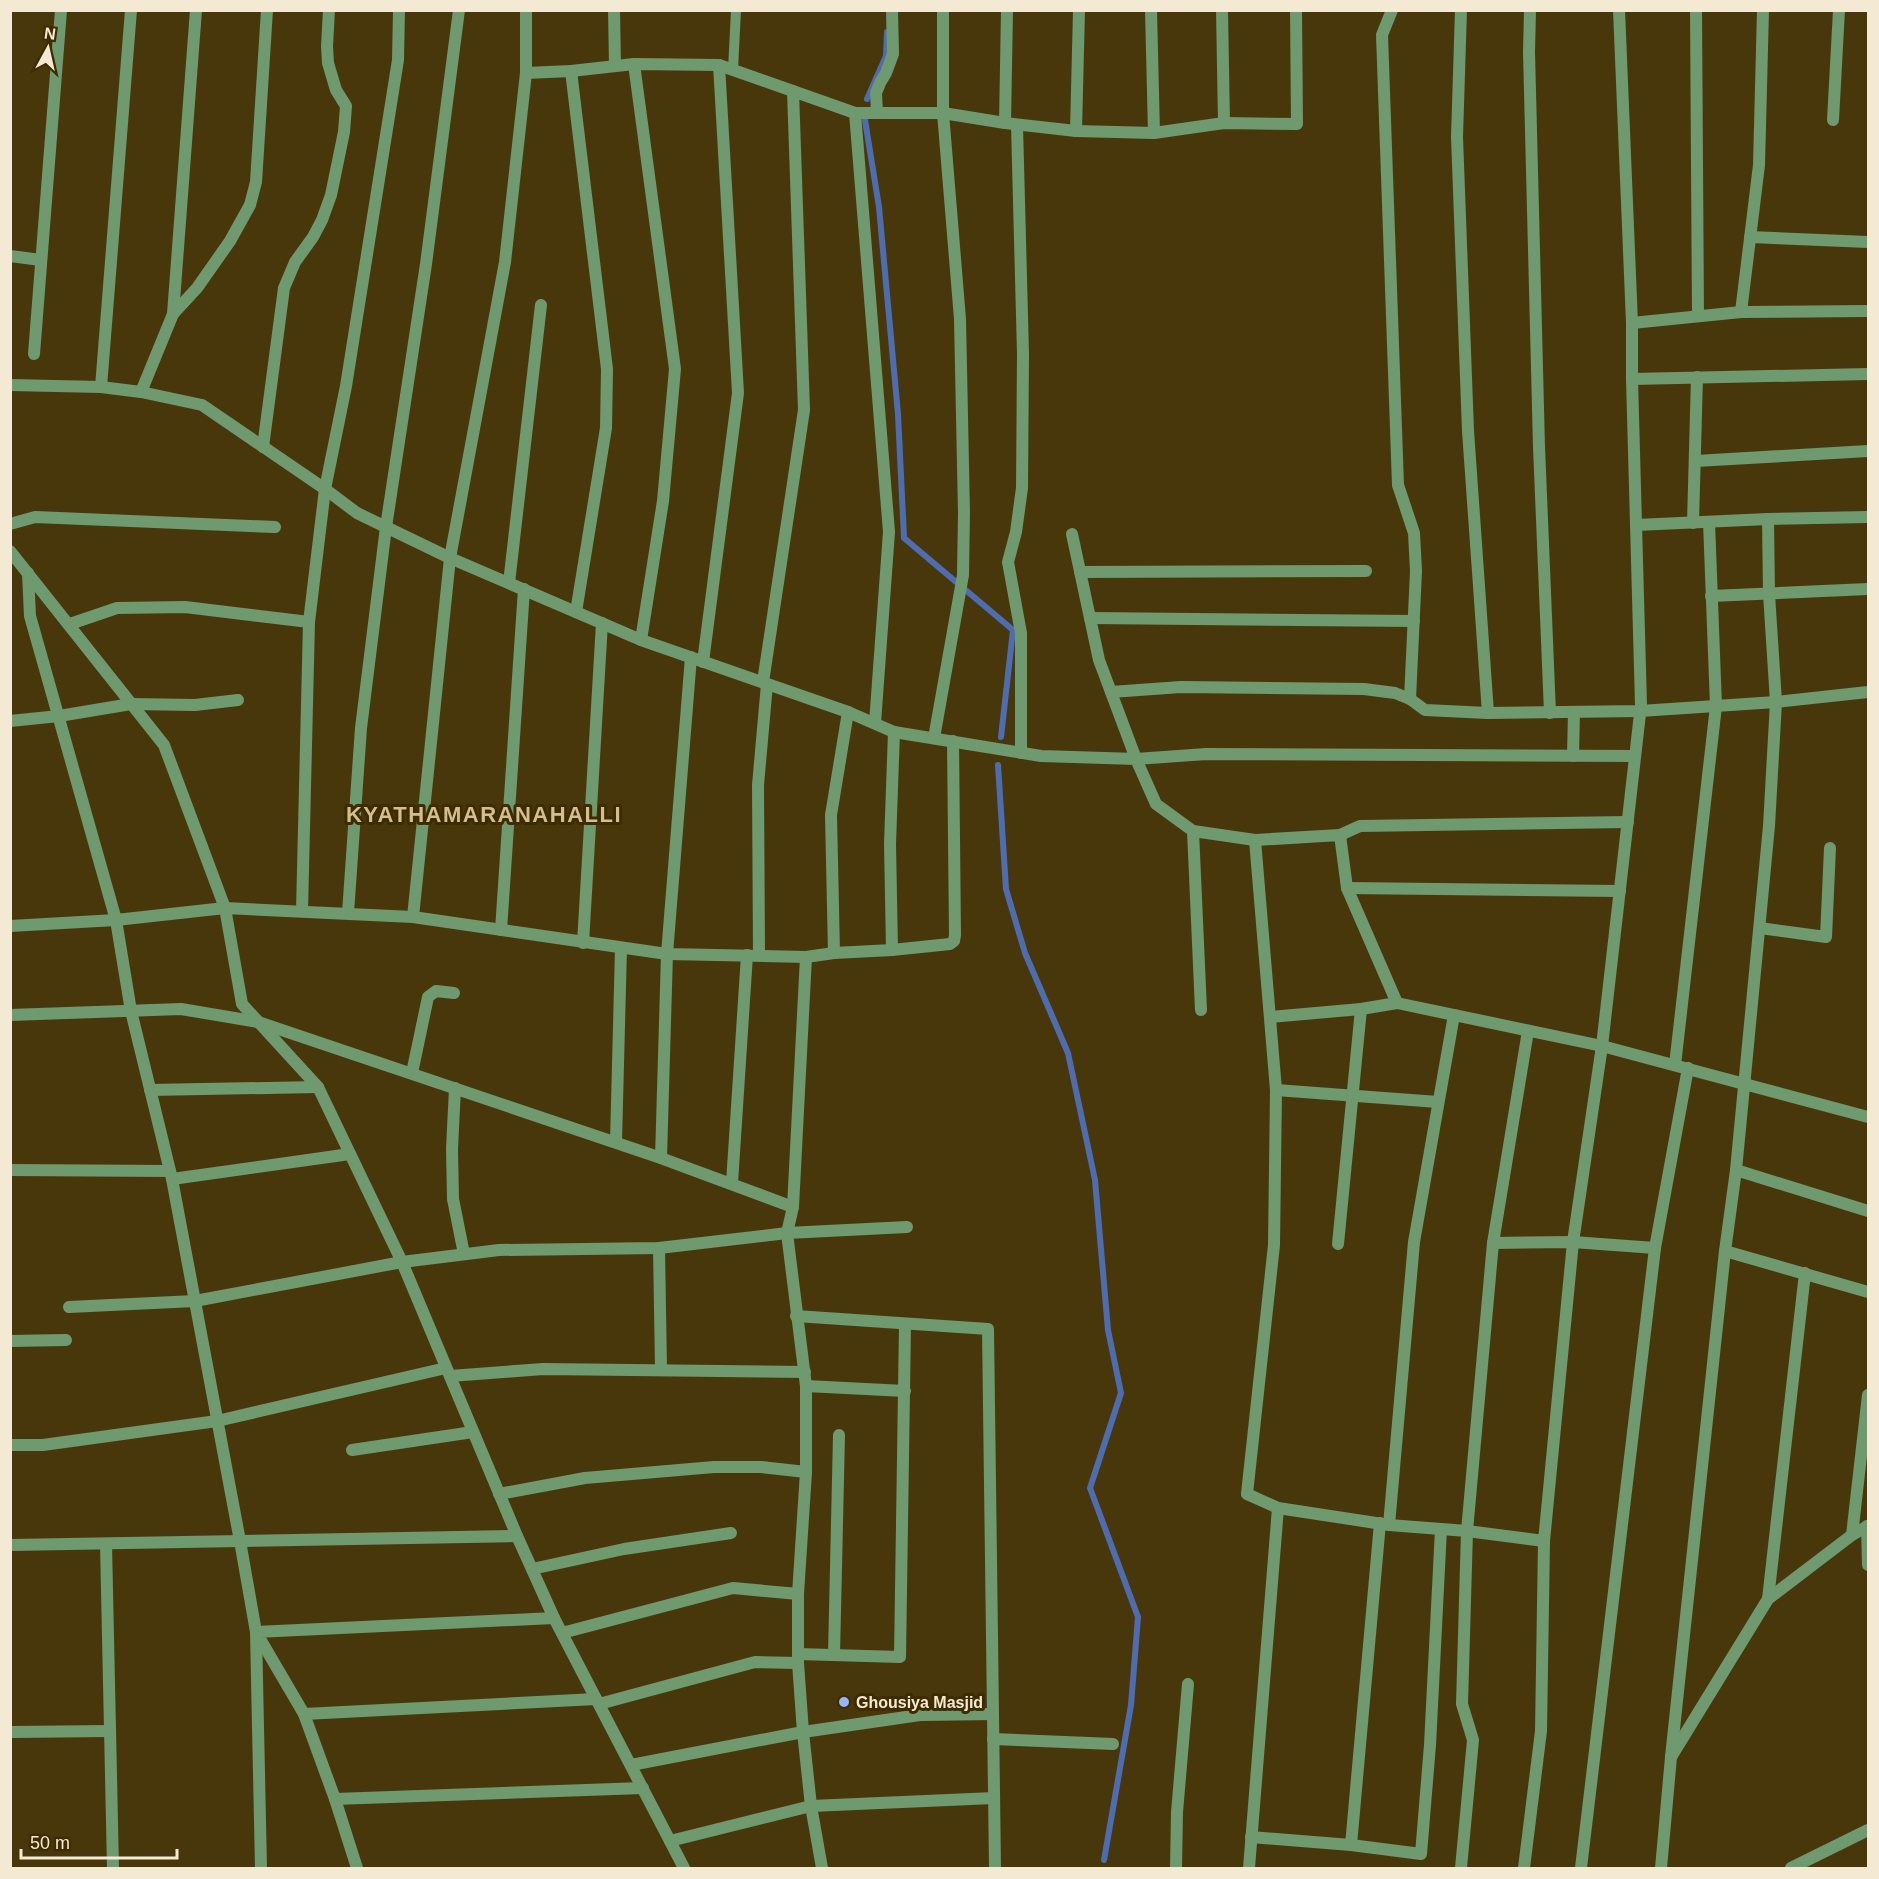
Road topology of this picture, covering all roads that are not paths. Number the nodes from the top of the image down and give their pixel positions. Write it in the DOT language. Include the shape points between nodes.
graph roads {
  1 [pos="61,10"];
  2 [pos="131,10"];
  3 [pos="196,10"];
  4 [pos="267,10"];
  5 [pos="329,10"];
  6 [pos="399,10"];
  7 [pos="459,10"];
  8 [pos="526,10"];
  9 [pos="614,10"];
  10 [pos="736,10"];
  11 [pos="892,10"];
  12 [pos="943,10"];
  13 [pos="1007,10"];
  14 [pos="1079,10"];
  15 [pos="1151,10"];
  16 [pos="1222,10"];
  17 [pos="1296,10"];
  18 [pos="1392,10"];
  19 [pos="1461,10"];
  20 [pos="1530,10"];
  21 [pos="1619,10"];
  22 [pos="1696,10"];
  23 [pos="1763,10"];
  24 [pos="1839,10"];
  25 [pos="634,64"];
  26 [pos="719,65"];
  27 [pos="615,66"];
  28 [pos="733,70"];
  29 [pos="571,71"];
  30 [pos="526,73"];
  31 [pos="793,91"];
  32 [pos="855,113"];
  33 [pos="877,113"];
  34 [pos="943,113"];
  35 [pos="1833,120"];
  36 [pos="1224,123"];
  37 [pos="1011,124"];
  38 [pos="1076,131"];
  39 [pos="1154,133"];
  40 [pos="1750,237"];
  41 [pos="1869,242"];
  42 [pos="10,256"];
  43 [pos="41,260"];
  44 [pos="541,305"];
  45 [pos="1869,311"];
  46 [pos="1741,312"];
  47 [pos="173,314"];
  48 [pos="1698,316"];
  49 [pos="1632,323"];
  50 [pos="34,354"];
  51 [pos="1869,374"];
  52 [pos="1697,377"];
  53 [pos="1632,379"];
  54 [pos="10,385"];
  55 [pos="101,387"];
  56 [pos="141,392"];
  57 [pos="263,447"];
  58 [pos="1869,451"];
  59 [pos="1696,461"];
  60 [pos="325,489"];
  61 [pos="1869,517"];
  62 [pos="1768,519"];
  63 [pos="1709,522"];
  64 [pos="1693,523"];
  65 [pos="10,524"];
  66 [pos="1636,525"];
  67 [pos="275,527"];
  68 [pos="386,527"];
  69 [pos="1072,534"];
  70 [pos="10,551"];
  71 [pos="450,558"];
  72 [pos="1366,571"];
  73 [pos="1080,572"];
  74 [pos="28,573"];
  75 [pos="509,583"];
  76 [pos="1869,589"];
  77 [pos="524,590"];
  78 [pos="1769,594"];
  79 [pos="1712,596"];
  80 [pos="576,612"];
  81 [pos="1090,618"];
  82 [pos="1414,621"];
  83 [pos="309,622"];
  84 [pos="602,623"];
  85 [pos="70,624"];
  86 [pos="641,640"];
  87 [pos="698,659"];
  88 [pos="765,683"];
  89 [pos="1111,692"];
  90 [pos="1869,692"];
  91 [pos="1410,699"];
  92 [pos="238,700"];
  93 [pos="1776,702"];
  94 [pos="131,704"];
  95 [pos="1716,706"];
  96 [pos="1640,711"];
  97 [pos="848,712"];
  98 [pos="1551,712"];
  99 [pos="1574,712"];
  100 [pos="1488,713"];
  101 [pos="59,716"];
  102 [pos="10,721"];
  103 [pos="874,723"];
  104 [pos="894,732"];
  105 [pos="934,738"];
  106 [pos="953,741"];
  107 [pos="1021,753"];
  108 [pos="1573,756"];
  109 [pos="1635,756"];
  110 [pos="1136,759"];
  111 [pos="1628,822"];
  112 [pos="1193,831"];
  113 [pos="1340,835"];
  114 [pos="1255,840"];
  115 [pos="1830,848"];
  116 [pos="1347,888"];
  117 [pos="1620,891"];
  118 [pos="225,908"];
  119 [pos="302,911"];
  120 [pos="348,913"];
  121 [pos="413,917"];
  122 [pos="116,920"];
  123 [pos="10,926"];
  124 [pos="1760,928"];
  125 [pos="501,930"];
  126 [pos="583,943"];
  127 [pos="621,948"];
  128 [pos="892,950"];
  129 [pos="834,953"];
  130 [pos="667,954"];
  131 [pos="753,955"];
  132 [pos="806,957"];
  133 [pos="454,993"];
  134 [pos="1397,1003"];
  135 [pos="1361,1009"];
  136 [pos="1201,1010"];
  137 [pos="131,1011"];
  138 [pos="10,1015"];
  139 [pos="1454,1015"];
  140 [pos="1270,1017"];
  141 [pos="258,1022"];
  142 [pos="1528,1031"];
  143 [pos="1602,1046"];
  144 [pos="1675,1065"];
  145 [pos="1688,1068"];
  146 [pos="412,1073"];
  147 [pos="1744,1083"];
  148 [pos="318,1087"];
  149 [pos="455,1088"];
  150 [pos="150,1090"];
  151 [pos="1276,1090"];
  152 [pos="1352,1095"];
  153 [pos="1438,1102"];
  154 [pos="1869,1117"];
  155 [pos="616,1142"];
  156 [pos="350,1154"];
  157 [pos="661,1158"];
  158 [pos="10,1170"];
  159 [pos="1736,1170"];
  160 [pos="171,1175"];
  161 [pos="732,1183"];
  162 [pos="793,1207"];
  163 [pos="1869,1211"];
  164 [pos="907,1227"];
  165 [pos="787,1233"];
  166 [pos="1573,1242"];
  167 [pos="1493,1243"];
  168 [pos="1338,1244"];
  169 [pos="659,1248"];
  170 [pos="1655,1248"];
  171 [pos="1725,1251"];
  172 [pos="464,1254"];
  173 [pos="402,1262"];
  174 [pos="1805,1273"];
  175 [pos="1869,1292"];
  176 [pos="195,1301"];
  177 [pos="69,1307"];
  178 [pos="796,1316"];
  179 [pos="905,1324"];
  180 [pos="66,1340"];
  181 [pos="10,1341"];
  182 [pos="661,1369"];
  183 [pos="448,1372"];
  184 [pos="805,1372"];
  185 [pos="806,1386"];
  186 [pos="904,1391"];
  187 [pos="1869,1395"];
  188 [pos="217,1420"];
  189 [pos="473,1432"];
  190 [pos="839,1435"];
  191 [pos="10,1445"];
  192 [pos="352,1450"];
  193 [pos="806,1472"];
  194 [pos="499,1494"];
  195 [pos="1278,1508"];
  196 [pos="1385,1524"];
  197 [pos="1868,1526"];
  198 [pos="1441,1529"];
  199 [pos="1467,1531"];
  200 [pos="731,1533"];
  201 [pos="1852,1535"];
  202 [pos="517,1536"];
  203 [pos="240,1541"];
  204 [pos="1544,1542"];
  205 [pos="106,1544"];
  206 [pos="10,1545"];
  207 [pos="1869,1565"];
  208 [pos="532,1569"];
  209 [pos="798,1594"];
  210 [pos="1768,1599"];
  211 [pos="554,1618"];
  212 [pos="256,1632"];
  213 [pos="562,1633"];
  214 [pos="834,1655"];
  215 [pos="798,1658"];
  216 [pos="1188,1684"];
  217 [pos="598,1702"];
  218 [pos="993,1713"];
  219 [pos="304,1714"];
  220 [pos="110,1731"];
  221 [pos="10,1732"];
  222 [pos="803,1732"];
  223 [pos="993,1739"];
  224 [pos="1113,1744"];
  225 [pos="1671,1757"];
  226 [pos="631,1765"];
  227 [pos="643,1788"];
  228 [pos="994,1798"];
  229 [pos="335,1799"];
  230 [pos="812,1806"];
  231 [pos="1869,1830"];
  232 [pos="1251,1837"];
  233 [pos="670,1841"];
  234 [pos="1352,1845"];
  235 [pos="112,1869"];
  236 [pos="261,1869"];
  237 [pos="357,1869"];
  238 [pos="684,1869"];
  239 [pos="822,1869"];
  240 [pos="995,1869"];
  241 [pos="1176,1869"];
  242 [pos="1249,1869"];
  243 [pos="1461,1869"];
  244 [pos="1524,1869"];
  245 [pos="1581,1869"];
  246 [pos="1661,1869"];
  247 [pos="1791,1869"];
  1 -- 43 [label="street"];
  2 -- 55 [label="street"];
  3 -- 47 [label="street"];
  4 -- 47 [label="street" via="256,182 250,205 217,260"];
  5 -- 57 [label="street" via="328,63 336,90 346,106 344,132 322,220 295,262 284,288"];
  6 -- 60 [label="street" via="398,60 346,386"];
  7 -- 68 [label="street"];
  8 -- 30 [label="street"];
  9 -- 27 [label="street"];
  10 -- 28 [label="lane"];
  11 -- 33 [label="street" via="893,54 876,93"];
  12 -- 34 [label="street"];
  13 -- 37 [label="street"];
  14 -- 38 [label="street"];
  15 -- 39 [label="street"];
  16 -- 36 [label="street"];
  17 -- 36 [label="street" via="1297,124"];
  18 -- 82 [label="street" via="1382,35 1398,485 1414,533"];
  19 -- 100 [label="street" via="1457,137 1468,431"];
  20 -- 98 [label="street" via="1539,447"];
  21 -- 49 [label="street"];
  22 -- 48 [label="street"];
  23 -- 40 [label="street" via="1759,165"];
  24 -- 35 [label="street"];
  25 -- 26 [label="street"];
  25 -- 27 [label="street"];
  25 -- 86 [label="street" via="675,369 663,501"];
  26 -- 28 [label="street"];
  26 -- 87 [label="street" via="738,393"];
  27 -- 29 [label="street"];
  28 -- 31 [label="street"];
  29 -- 30 [label="street"];
  29 -- 80 [label="street" via="607,369 606,428"];
  30 -- 71 [label="street" via="505,262"];
  31 -- 32 [label="street"];
  31 -- 88 [label="street" via="804,410"];
  32 -- 33 [label="street"];
  32 -- 103 [label="street" via="889,532"];
  33 -- 34 [label="street"];
  34 -- 37 [label="street"];
  34 -- 105 [label="street" via="960,319 964,513 963,575"];
  36 -- 39 [label="street"];
  37 -- 38 [label="street"];
  37 -- 107 [label="street" via="1023,354 1022,488 1008,562 1021,633"];
  38 -- 39 [label="street"];
  40 -- 41 [label="street"];
  40 -- 46 [label="street"];
  42 -- 43 [label="street"];
  43 -- 50 [label="street"];
  44 -- 75 [label="street"];
  45 -- 46 [label="street"];
  46 -- 48 [label="street"];
  47 -- 56 [label="street"];
  48 -- 49 [label="street"];
  49 -- 53 [label="street"];
  51 -- 52 [label="street"];
  52 -- 53 [label="street"];
  52 -- 59 [label="street"];
  53 -- 66 [label="street"];
  54 -- 55 [label="street"];
  55 -- 56 [label="street"];
  56 -- 57 [label="street" via="202,405"];
  57 -- 60 [label="street"];
  58 -- 59 [label="street"];
  59 -- 64 [label="street"];
  60 -- 68 [label="street" via="357,513"];
  60 -- 83 [label="street"];
  61 -- 62 [label="street"];
  62 -- 63 [label="street"];
  62 -- 78 [label="street"];
  63 -- 64 [label="street"];
  63 -- 79 [label="street"];
  64 -- 66 [label="street"];
  65 -- 67 [label="street" via="35,517"];
  66 -- 96 [label="street"];
  68 -- 71 [label="street"];
  68 -- 120 [label="street" via="361,728"];
  69 -- 73 [label="street"];
  70 -- 74 [label="street"];
  71 -- 75 [label="street"];
  71 -- 121 [label="street"];
  72 -- 73 [label="street"];
  73 -- 81 [label="street"];
  74 -- 85 [label="street"];
  74 -- 101 [label="street" via="30,616"];
  75 -- 77 [label="street"];
  76 -- 78 [label="street"];
  77 -- 80 [label="street"];
  77 -- 125 [label="street"];
  78 -- 79 [label="street"];
  78 -- 93 [label="street"];
  79 -- 95 [label="street"];
  80 -- 84 [label="street"];
  81 -- 82 [label="street"];
  81 -- 89 [label="street"];
  82 -- 91 [label="street"];
  83 -- 85 [label="street" via="185,607 117,608"];
  83 -- 119 [label="street"];
  84 -- 86 [label="street"];
  84 -- 126 [label="street"];
  85 -- 94 [label="street"];
  86 -- 87 [label="street"];
  87 -- 88 [label="street"];
  87 -- 130 [label="street"];
  88 -- 97 [label="street"];
  88 -- 131 [label="street"];
  89 -- 91 [label="street" via="1181,687 1364,689"];
  89 -- 110 [label="street"];
  90 -- 93 [label="street"];
  91 -- 100 [label="street" via="1425,710"];
  92 -- 94 [label="street" via="195,705"];
  93 -- 95 [label="street"];
  93 -- 124 [label="street"];
  94 -- 101 [label="street"];
  94 -- 118 [label="street" via="164,745"];
  95 -- 96 [label="street"];
  95 -- 144 [label="street"];
  96 -- 99 [label="street"];
  96 -- 109 [label="street"];
  97 -- 103 [label="street"];
  97 -- 129 [label="street" via="831,815"];
  98 -- 99 [label="street"];
  98 -- 100 [label="street"];
  99 -- 108 [label="street"];
  101 -- 102 [label="street"];
  101 -- 122 [label="street"];
  103 -- 104 [label="street"];
  104 -- 105 [label="street"];
  104 -- 128 [label="street"];
  105 -- 106 [label="street"];
  106 -- 107 [label="street"];
  106 -- 128 [label="street" via="954,941"];
  107 -- 110 [label="street"];
  108 -- 109 [label="street"];
  108 -- 110 [label="street" via="1206,754"];
  109 -- 111 [label="street"];
  110 -- 112 [label="street" via="1155,804"];
  111 -- 113 [label="street" via="1360,826"];
  111 -- 117 [label="street"];
  112 -- 114 [label="street"];
  112 -- 136 [label="street"];
  113 -- 114 [label="street"];
  113 -- 116 [label="street"];
  114 -- 140 [label="street"];
  115 -- 124 [label="street" via="1826,937"];
  116 -- 117 [label="street"];
  116 -- 134 [label="street"];
  117 -- 143 [label="street"];
  118 -- 119 [label="street"];
  118 -- 122 [label="street"];
  118 -- 141 [label="street" via="242,1004"];
  119 -- 120 [label="street"];
  120 -- 121 [label="street"];
  121 -- 125 [label="street"];
  122 -- 123 [label="street"];
  122 -- 137 [label="street"];
  124 -- 147 [label="street"];
  125 -- 126 [label="street"];
  126 -- 127 [label="street"];
  127 -- 130 [label="street"];
  127 -- 155 [label="street"];
  128 -- 129 [label="street"];
  129 -- 132 [label="street"];
  130 -- 131 [label="street"];
  130 -- 157 [label="street"];
  131 -- 132 [label="street"];
  131 -- 161 [label="street"];
  132 -- 162 [label="street"];
  133 -- 146 [label="street" via="436,991 429,995"];
  134 -- 135 [label="street"];
  134 -- 139 [label="street"];
  135 -- 140 [label="street"];
  135 -- 152 [label="street"];
  137 -- 138 [label="street"];
  137 -- 141 [label="street" via="181,1009"];
  137 -- 150 [label="street"];
  139 -- 142 [label="street"];
  139 -- 153 [label="street"];
  140 -- 151 [label="street"];
  141 -- 146 [label="street"];
  141 -- 148 [label="street"];
  142 -- 143 [label="street"];
  142 -- 167 [label="street"];
  143 -- 144 [label="street"];
  143 -- 166 [label="street"];
  144 -- 145 [label="street"];
  145 -- 147 [label="street"];
  145 -- 170 [label="street"];
  146 -- 149 [label="street"];
  147 -- 154 [label="street"];
  147 -- 159 [label="street"];
  148 -- 150 [label="street"];
  148 -- 156 [label="street"];
  149 -- 155 [label="street"];
  149 -- 172 [label="street" via="453,1199"];
  150 -- 160 [label="street"];
  151 -- 152 [label="street"];
  151 -- 195 [label="street" via="1274,1245 1247,1494"];
  152 -- 153 [label="street"];
  152 -- 168 [label="street"];
  153 -- 196 [label="street" via="1414,1242"];
  155 -- 157 [label="street"];
  156 -- 160 [label="street"];
  156 -- 173 [label="street"];
  157 -- 161 [label="street"];
  158 -- 160 [label="street"];
  159 -- 163 [label="street"];
  159 -- 171 [label="street"];
  160 -- 176 [label="street"];
  161 -- 162 [label="street"];
  162 -- 165 [label="street"];
  164 -- 165 [label="street"];
  165 -- 169 [label="street"];
  165 -- 178 [label="street"];
  166 -- 167 [label="street"];
  166 -- 170 [label="street"];
  166 -- 204 [label="street"];
  167 -- 199 [label="street"];
  169 -- 172 [label="street"];
  169 -- 182 [label="street"];
  170 -- 245 [label="street"];
  171 -- 174 [label="street"];
  171 -- 225 [label="street"];
  172 -- 173 [label="street"];
  173 -- 176 [label="street"];
  173 -- 183 [label="street"];
  174 -- 175 [label="street"];
  174 -- 210 [label="street"];
  176 -- 177 [label="street"];
  176 -- 188 [label="street"];
  178 -- 179 [label="street"];
  178 -- 184 [label="street"];
  179 -- 186 [label="street"];
  179 -- 218 [label="street" via="988,1329"];
  180 -- 181 [label="street"];
  182 -- 183 [label="street"];
  182 -- 184 [label="street"];
  183 -- 188 [label="street"];
  183 -- 189 [label="street"];
  184 -- 185 [label="street"];
  185 -- 186 [label="street"];
  185 -- 193 [label="street"];
  186 -- 214 [label="street" via="900,1658"];
  187 -- 201 [label="street"];
  188 -- 191 [label="street" via="44,1445"];
  188 -- 203 [label="street"];
  189 -- 192 [label="street"];
  189 -- 194 [label="street"];
  190 -- 214 [label="street"];
  193 -- 194 [label="street" via="714,1467 585,1478"];
  193 -- 209 [label="street"];
  194 -- 202 [label="street"];
  195 -- 196 [label="street"];
  195 -- 232 [label="street"];
  196 -- 198 [label="street"];
  196 -- 234 [label="street"];
  197 -- 201 [label="street"];
  197 -- 207 [label="street"];
  198 -- 199 [label="street"];
  198 -- 234 [label="street" via="1421,1854"];
  199 -- 204 [label="street"];
  199 -- 243 [label="street" via="1462,1704 1473,1740"];
  200 -- 208 [label="street" via="624,1549"];
  201 -- 210 [label="street"];
  202 -- 203 [label="street"];
  202 -- 208 [label="street"];
  203 -- 205 [label="street"];
  203 -- 212 [label="street"];
  204 -- 244 [label="street" via="1541,1731"];
  205 -- 206 [label="street"];
  205 -- 220 [label="street"];
  208 -- 211 [label="street"];
  209 -- 213 [label="street" via="733,1588"];
  209 -- 215 [label="street"];
  210 -- 225 [label="street"];
  211 -- 212 [label="street"];
  211 -- 213 [label="street"];
  212 -- 219 [label="street"];
  212 -- 236 [label="street"];
  213 -- 217 [label="street"];
  214 -- 215 [label="street"];
  215 -- 217 [label="street" via="755,1662"];
  215 -- 222 [label="street"];
  216 -- 241 [label="street"];
  217 -- 219 [label="street"];
  217 -- 226 [label="street"];
  218 -- 222 [label="street" via="920,1715"];
  218 -- 223 [label="street"];
  219 -- 229 [label="street"];
  220 -- 221 [label="street"];
  220 -- 235 [label="street"];
  222 -- 226 [label="street"];
  222 -- 230 [label="street"];
  223 -- 224 [label="street"];
  223 -- 228 [label="street"];
  225 -- 246 [label="street"];
  226 -- 227 [label="street"];
  227 -- 229 [label="street"];
  227 -- 233 [label="street"];
  228 -- 230 [label="street"];
  228 -- 240 [label="street"];
  229 -- 237 [label="street"];
  230 -- 233 [label="street"];
  230 -- 239 [label="street"];
  231 -- 247 [label="street"];
  232 -- 234 [label="street"];
  232 -- 242 [label="street"];
  233 -- 238 [label="street"];
}
